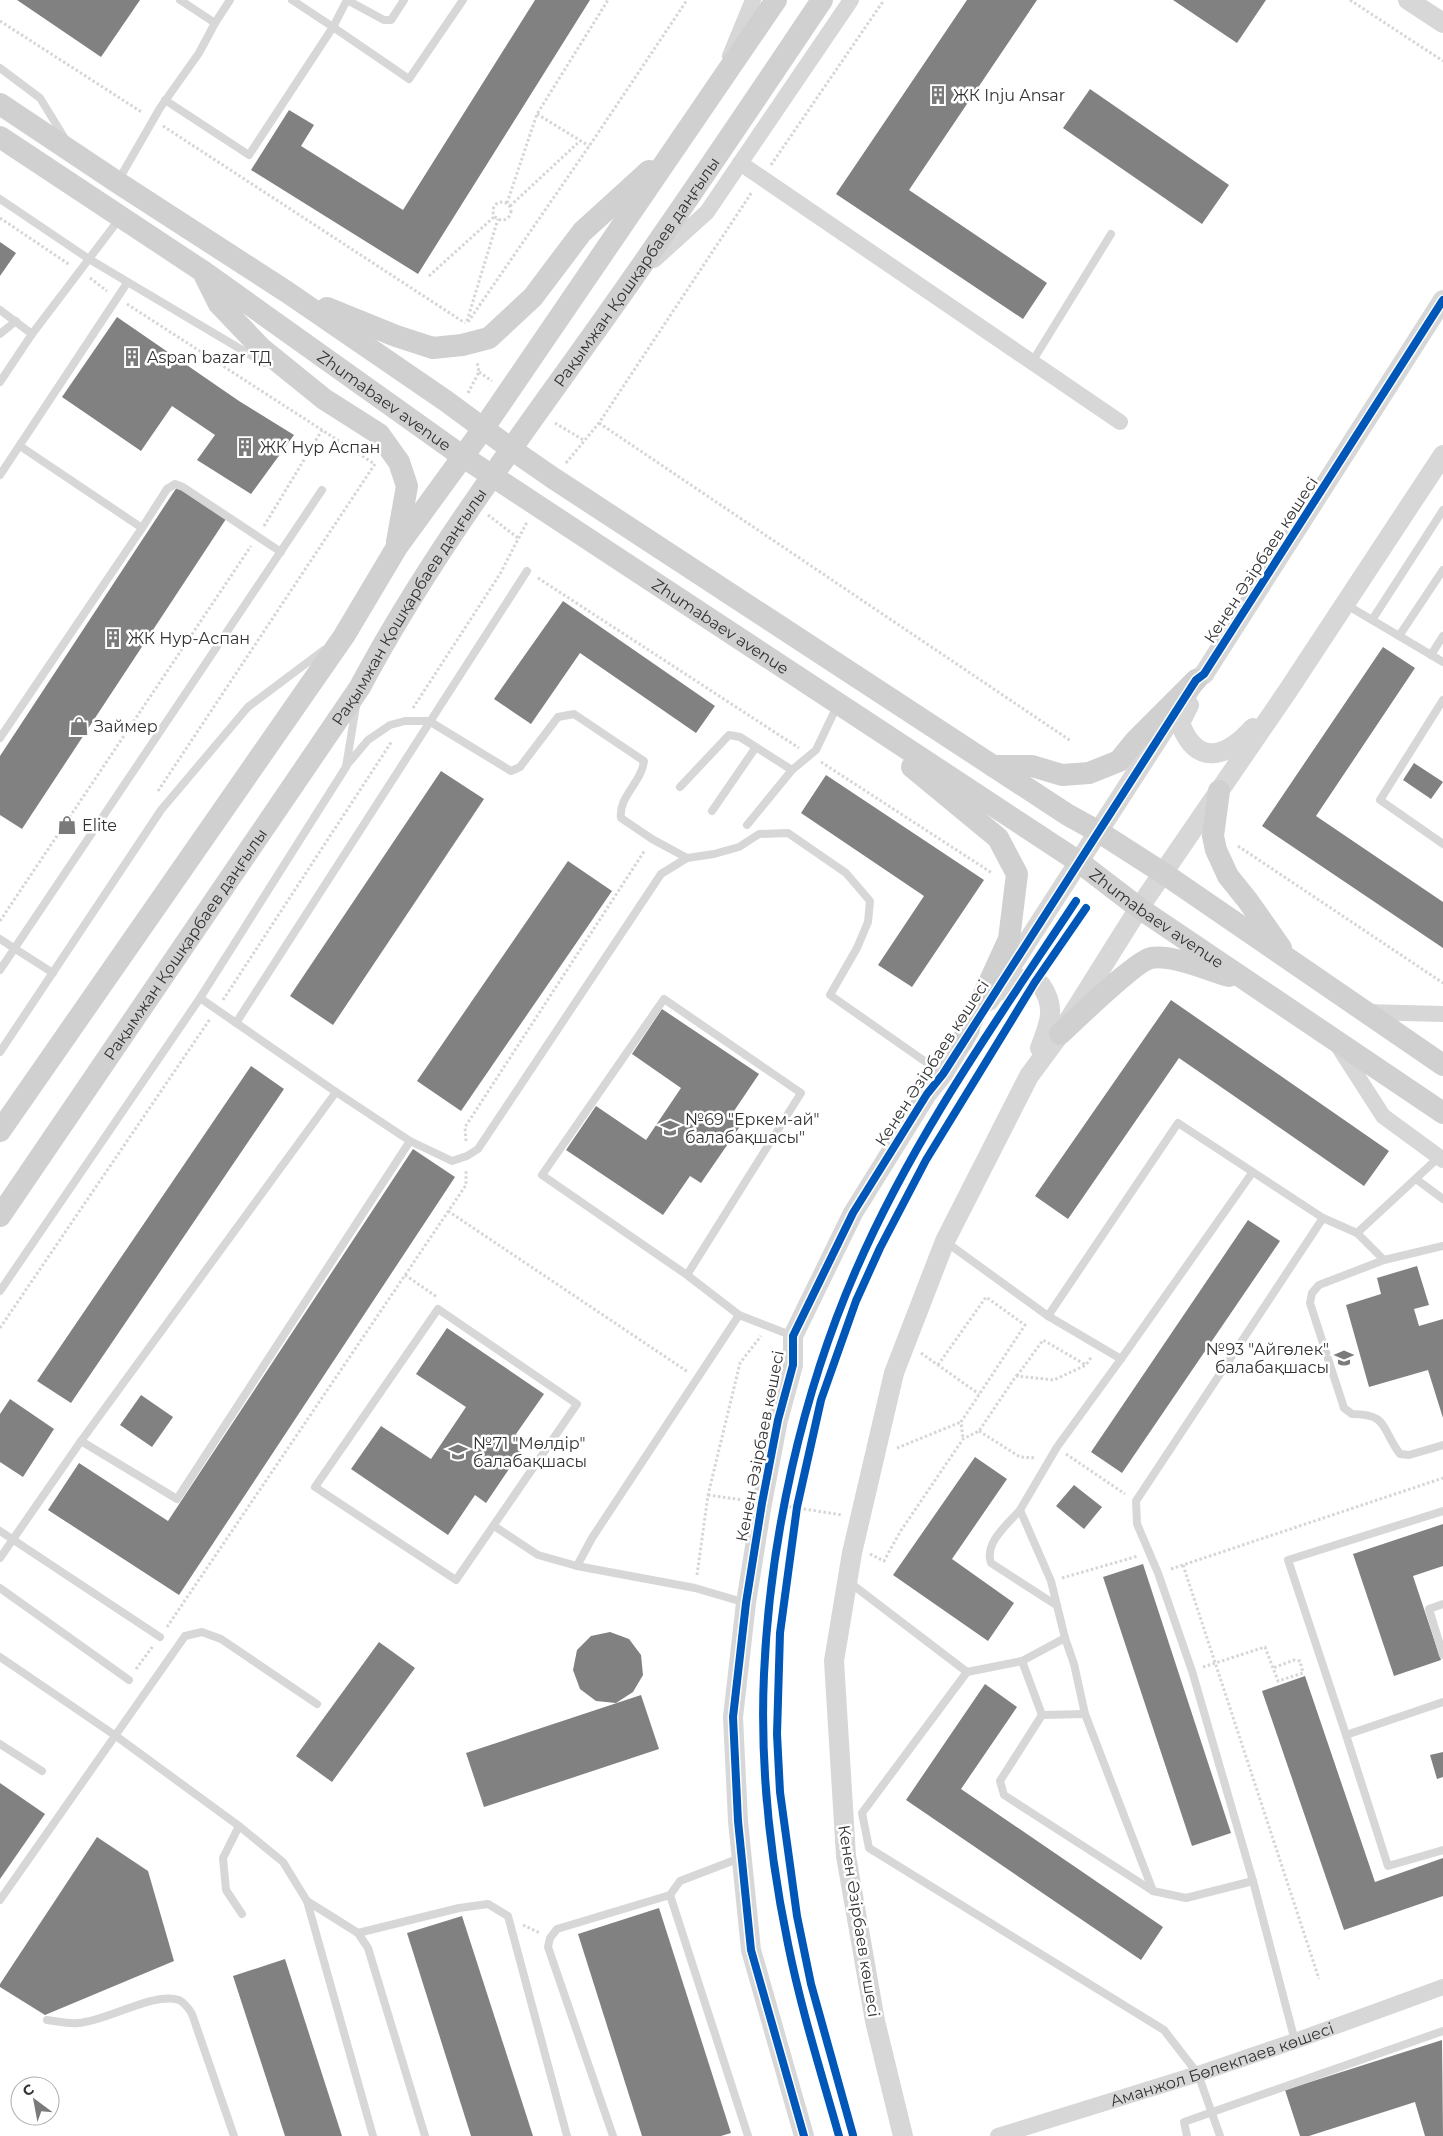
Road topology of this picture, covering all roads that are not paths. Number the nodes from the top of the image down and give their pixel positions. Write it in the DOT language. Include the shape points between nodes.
graph roads {
  1 [pos="180,0"];
  2 [pos="230,0"];
  3 [pos="292,0"];
  4 [pos="347,0"];
  5 [pos="404,0"];
  6 [pos="463,0"];
  7 [pos="752,0"];
  8 [pos="776,0"];
  9 [pos="822,0"];
  10 [pos="851,0"];
  11 [pos="1408,0"];
  12 [pos="215,23"];
  13 [pos="1443,23"];
  14 [pos="333,27"];
  15 [pos="0,68"];
  16 [pos="716,88"];
  17 [pos="165,100"];
  18 [pos="0,104"];
  19 [pos="0,137"];
  20 [pos="681,141"];
  21 [pos="74,154"];
  22 [pos="740,163"];
  23 [pos="117,182"];
  24 [pos="0,199"];
  25 [pos="120,217"];
  26 [pos="1111,234"];
  27 [pos="89,259"];
  28 [pos="204,272"];
  29 [pos="632,280"];
  30 [pos="127,282"];
  31 [pos="287,292"];
  32 [pos="1443,300"];
  33 [pos="0,310"];
  34 [pos="16,321"];
  35 [pos="0,334"];
  36 [pos="32,334"];
  37 [pos="1032,362"];
  38 [pos="0,382"];
  39 [pos="324,398"];
  40 [pos="453,406"];
  41 [pos="1120,422"];
  42 [pos="423,428"];
  43 [pos="483,428"];
  44 [pos="20,446"];
  45 [pos="511,450"];
  46 [pos="1443,455"];
  47 [pos="462,456"];
  48 [pos="0,475"];
  49 [pos="492,476"];
  50 [pos="322,490"];
  51 [pos="1443,510"];
  52 [pos="142,528"];
  53 [pos="396,547"];
  54 [pos="280,552"];
  55 [pos="1443,570"];
  56 [pos="526,571"];
  57 [pos="1345,604"];
  58 [pos="1372,620"];
  59 [pos="344,636"];
  60 [pos="1399,636"];
  61 [pos="1443,636"];
  62 [pos="1431,655"];
  63 [pos="1443,662"];
  64 [pos="1200,677"];
  65 [pos="360,686"];
  66 [pos="1287,692"];
  67 [pos="1443,700"];
  68 [pos="847,708"];
  69 [pos="429,721"];
  70 [pos="0,738"];
  71 [pos="756,747"];
  72 [pos="993,766"];
  73 [pos="346,767"];
  74 [pos="792,770"];
  75 [pos="680,787"];
  76 [pos="1219,791"];
  77 [pos="712,811"];
  78 [pos="746,825"];
  79 [pos="1099,832"];
  80 [pos="1443,844"];
  81 [pos="687,858"];
  82 [pos="1079,862"];
  83 [pos="1163,873"];
  84 [pos="1139,908"];
  85 [pos="0,939"];
  86 [pos="14,949"];
  87 [pos="1290,961"];
  88 [pos="0,970"];
  89 [pos="54,973"];
  90 [pos="200,998"];
  91 [pos="989,1001"];
  92 [pos="1364,1012"];
  93 [pos="1443,1014"];
  94 [pos="1301,1016"];
  95 [pos="236,1023"];
  96 [pos="1060,1034"];
  97 [pos="1333,1038"];
  98 [pos="962,1042"];
  99 [pos="0,1052"];
  100 [pos="1443,1065"];
  101 [pos="943,1074"];
  102 [pos="1029,1076"];
  103 [pos="336,1092"];
  104 [pos="1443,1113"];
  105 [pos="0,1131"];
  106 [pos="410,1141"];
  107 [pos="1441,1159"];
  108 [pos="1252,1173"];
  109 [pos="1416,1179"];
  110 [pos="1443,1200"];
  111 [pos="0,1216"];
  112 [pos="1323,1218"];
  113 [pos="1357,1233"];
  114 [pos="944,1241"];
  115 [pos="1443,1246"];
  116 [pos="1384,1260"];
  117 [pos="687,1275"];
  118 [pos="0,1291"];
  119 [pos="739,1315"];
  120 [pos="1048,1316"];
  121 [pos="793,1336"];
  122 [pos="1121,1360"];
  123 [pos="81,1441"];
  124 [pos="1443,1445"];
  125 [pos="1020,1510"];
  126 [pos="1443,1511"];
  127 [pos="494,1526"];
  128 [pos="0,1531"];
  129 [pos="13,1539"];
  130 [pos="0,1558"];
  131 [pos="577,1566"];
  132 [pos="847,1581"];
  133 [pos="0,1588"];
  134 [pos="746,1603"];
  135 [pos="1443,1604"];
  136 [pos="1056,1605"];
  137 [pos="160,1637"];
  138 [pos="1065,1638"];
  139 [pos="1443,1655"];
  140 [pos="0,1657"];
  141 [pos="1022,1661"];
  142 [pos="966,1672"];
  143 [pos="129,1680"];
  144 [pos="1443,1702"];
  145 [pos="317,1704"];
  146 [pos="1085,1714"];
  147 [pos="1042,1715"];
  148 [pos="1346,1735"];
  149 [pos="116,1736"];
  150 [pos="0,1744"];
  151 [pos="42,1772"];
  152 [pos="239,1826"];
  153 [pos="854,1830"];
  154 [pos="1443,1850"];
  155 [pos="742,1857"];
  156 [pos="1253,1880"];
  157 [pos="1152,1891"];
  158 [pos="670,1895"];
  159 [pos="0,1900"];
  160 [pos="307,1901"];
  161 [pos="242,1914"];
  162 [pos="358,1933"];
  163 [pos="1442,1989"];
  164 [pos="47,2020"];
  165 [pos="1443,2031"];
  166 [pos="1295,2041"];
  167 [pos="1198,2074"];
  168 [pos="1212,2111"];
  169 [pos="234,2136"];
  170 [pos="373,2136"];
  171 [pos="425,2136"];
  172 [pos="567,2136"];
  173 [pos="613,2136"];
  174 [pos="748,2136"];
  175 [pos="804,2136"];
  176 [pos="903,2136"];
  177 [pos="998,2136"];
  178 [pos="1187,2136"];
  179 [pos="1220,2136"];
  1 -- 12 [label="lane"];
  2 -- 12 [label="lane"];
  3 -- 14 [label="lane"];
  4 -- 5 [label="lane" via="384,20 391,20"];
  4 -- 14 [label="lane"];
  6 -- 14 [label="lane" via="409,79"];
  7 -- 16 [label="street"];
  8 -- 16 [label="main road"];
  9 -- 29 [label="main road, Рақымжан Қошқарбаев даңғылы"];
  10 -- 22 [label="street"];
  11 -- 13 [label="street"];
  12 -- 17 [label="lane" via="199,53"];
  14 -- 17 [label="lane" via="249,156"];
  15 -- 21 [label="lane" via="40,98"];
  16 -- 20 [label="main road"];
  17 -- 23 [label="lane"];
  18 -- 21 [label="main road"];
  19 -- 25 [label="main road, Zhumabaev avenue"];
  20 -- 31 [label="main road" via="582,232 533,297 488,338 470,333 433,348"];
  20 -- 43 [label="main road"];
  21 -- 23 [label="main road"];
  22 -- 29 [label="street" via="706,212"];
  22 -- 37 [label="street"];
  23 -- 31 [label="main road"];
  24 -- 27 [label="lane"];
  25 -- 27 [label="lane"];
  25 -- 28 [label="main road, Zhumabaev avenue"];
  26 -- 37 [label="lane"];
  27 -- 30 [label="lane"];
  27 -- 36 [label="lane"];
  28 -- 39 [label="main road" via="219,304 261,348"];
  28 -- 42 [label="main road, Zhumabaev avenue"];
  29 -- 45 [label="main road, Рақымжан Қошқарбаев даңғылы"];
  30 -- 39 [label="lane"];
  30 -- 44 [label="lane"];
  31 -- 40 [label="main road"];
  32 -- 64 [label="street, Кенен Әзірбаев көшесі"];
  33 -- 34 [label="lane"];
  34 -- 35 [label="lane"];
  34 -- 36 [label="lane"];
  36 -- 38 [label="lane"];
  37 -- 41 [label="street"];
  39 -- 53 [label="main road" via="380,434 399,462 407,486"];
  40 -- 42 [label="main road" via="432,425"];
  40 -- 43 [label="main road"];
  42 -- 47 [label="main road, Zhumabaev avenue"];
  43 -- 45 [label="main road, Zhumabaev avenue"];
  43 -- 47 [label="main road"];
  44 -- 48 [label="lane"];
  44 -- 52 [label="lane"];
  45 -- 49 [label="main road, Рақымжан Қошқарбаев даңғылы"];
  45 -- 72 [label="main road, Zhumabaev avenue"];
  46 -- 57 [label="street, Кенен Әзірбаев көшесі"];
  47 -- 49 [label="main road, Zhumabaev avenue"];
  47 -- 53 [label="main road"];
  49 -- 65 [label="main road, Рақымжан Қошқарбаев даңғылы" via="385,639"];
  49 -- 68 [label="main road, Zhumabaev avenue"];
  50 -- 54 [label="lane"];
  51 -- 58 [label="lane"];
  52 -- 54 [label="lane" via="166,489 174,484"];
  52 -- 70 [label="lane"];
  53 -- 59 [label="main road"];
  54 -- 86 [label="lane"];
  55 -- 60 [label="lane"];
  56 -- 69 [label="lane"];
  57 -- 58 [label="lane"];
  57 -- 66 [label="street, Кенен Әзірбаев көшесі"];
  58 -- 60 [label="lane"];
  59 -- 89 [label="lane" via="248,707 161,810"];
  59 -- 105 [label="main road"];
  60 -- 62 [label="lane"];
  61 -- 62 [label="lane"];
  62 -- 63 [label="lane"];
  64 -- 66 [label="street" via="1180,723 1193,747 1208,754 1225,752 1244,738"];
  64 -- 72 [label="main road" via="1119,761 1089,773 1062,775 1032,766"];
  64 -- 79 [label="street, Кенен Әзірбаев көшесі"];
  65 -- 73 [label="lane"];
  65 -- 111 [label="main road, Рақымжан Қошқарбаев даңғылы"];
  66 -- 76 [label="street, Кенен Әзірбаев көшесі"];
  67 -- 80 [label="lane" via="1380,800"];
  68 -- 74 [label="lane" via="816,750"];
  68 -- 82 [label="main road, Zhumabaev avenue"];
  68 -- 98 [label="main road" via="998,838 1017,874 1009,939"];
  69 -- 73 [label="lane" via="390,725 368,740"];
  69 -- 81 [label="lane" via="511,771 520,767 558,716 574,714 644,761 643,771 620,809 621,818"];
  69 -- 95 [label="lane"];
  71 -- 74 [label="lane"];
  71 -- 75 [label="lane" via="740,737 729,735"];
  71 -- 77 [label="lane"];
  72 -- 79 [label="main road, Zhumabaev avenue" via="1068,816"];
  73 -- 90 [label="lane"];
  74 -- 78 [label="lane"];
  76 -- 83 [label="street, Кенен Әзірбаев көшесі"];
  76 -- 87 [label="main road" via="1213,836 1216,850 1228,876"];
  79 -- 82 [label="street, Кенен Әзірбаев көшесі"];
  79 -- 83 [label="main road, Zhumabaev avenue"];
  81 -- 101 [label="lane" via="739,847 759,834 788,833 846,873 870,901 868,922 830,995"];
  81 -- 106 [label="lane" via="661,874 478,1149 452,1161"];
  82 -- 84 [label="main road, Zhumabaev avenue"];
  82 -- 91 [label="street, Кенен Әзірбаев көшесі"];
  83 -- 84 [label="street, Кенен Әзірбаев көшесі"];
  83 -- 87 [label="main road, Zhumabaev avenue"];
  84 -- 94 [label="main road, Zhumabaev avenue"];
  84 -- 96 [label="street, Кенен Әзірбаев көшесі"];
  85 -- 86 [label="lane"];
  86 -- 88 [label="lane"];
  86 -- 89 [label="lane"];
  87 -- 92 [label="main road, Zhumabaev avenue"];
  89 -- 99 [label="lane"];
  90 -- 95 [label="lane"];
  90 -- 118 [label="lane"];
  91 -- 98 [label="street, Кенен Әзірбаев көшесі"];
  91 -- 102 [label="street" via="1009,982 1021,978 1041,985 1047,993 1051,1005 1049,1026"];
  92 -- 93 [label="street"];
  92 -- 100 [label="main road, Zhumabaev avenue"];
  94 -- 96 [label="main road" via="1232,977 1172,959 1150,958 1127,974"];
  94 -- 97 [label="main road, Zhumabaev avenue"];
  95 -- 103 [label="lane"];
  96 -- 102 [label="street, Кенен Әзірбаев көшесі"];
  97 -- 104 [label="main road, Zhumabaev avenue"];
  97 -- 107 [label="street" via="1383,1116"];
  98 -- 101 [label="street, Кенен Әзірбаев көшесі"];
  101 -- 121 [label="street, Кенен Әзірбаев көшесі" via="927,1094 853,1213"];
  102 -- 114 [label="street, Кенен Әзірбаев көшесі"];
  103 -- 106 [label="lane"];
  103 -- 123 [label="lane"];
  106 -- 123 [label="lane" via="177,1499"];
  107 -- 109 [label="lane"];
  108 -- 112 [label="lane"];
  108 -- 120 [label="lane" via="1178,1123"];
  108 -- 122 [label="lane"];
  109 -- 110 [label="lane"];
  109 -- 113 [label="lane"];
  112 -- 113 [label="lane"];
  112 -- 156 [label="lane" via="1136,1501 1138,1524 1192,1671"];
  113 -- 116 [label="lane"];
  114 -- 120 [label="lane"];
  114 -- 132 [label="street, Кенен Әзірбаев көшесі" via="894,1373"];
  115 -- 116 [label="lane"];
  116 -- 124 [label="lane" via="1319,1286 1312,1293 1312,1312 1344,1408 1352,1414 1370,1414 1376,1418 1400,1454 1409,1455"];
  117 -- 117 [label="lane" via="542,1175 664,999 801,1093"];
  117 -- 119 [label="lane"];
  119 -- 121 [label="lane"];
  119 -- 131 [label="lane" via="592,1538"];
  120 -- 122 [label="lane"];
  121 -- 134 [label="street, Кенен Әзірбаев көшесі" via="792,1365 778,1420"];
  122 -- 125 [label="lane" via="1057,1447"];
  123 -- 129 [label="lane"];
  125 -- 136 [label="lane" via="1051,1581"];
  125 -- 136 [label="lane" via="991,1544 988,1554 991,1563"];
  126 -- 148 [label="lane" via="1288,1560"];
  127 -- 127 [label="lane" via="577,1404 438,1309 315,1487 456,1580"];
  127 -- 131 [label="lane" via="538,1555"];
  128 -- 129 [label="lane"];
  129 -- 130 [label="lane"];
  129 -- 137 [label="lane"];
  131 -- 134 [label="lane" via="695,1588"];
  132 -- 142 [label="lane"];
  132 -- 153 [label="street, Кенен Әзірбаев көшесі" via="834,1662 841,1761"];
  133 -- 143 [label="lane"];
  134 -- 155 [label="street, Кенен Әзірбаев көшесі" via="733,1717"];
  135 -- 139 [label="lane" via="1429,1609"];
  136 -- 138 [label="lane"];
  138 -- 141 [label="lane"];
  138 -- 146 [label="lane"];
  140 -- 149 [label="lane"];
  141 -- 142 [label="lane"];
  141 -- 147 [label="lane"];
  142 -- 153 [label="lane" via="862,1813"];
  144 -- 148 [label="lane"];
  145 -- 149 [label="lane" via="221,1639 202,1632 185,1636"];
  146 -- 147 [label="lane"];
  146 -- 157 [label="lane"];
  147 -- 157 [label="lane" via="1000,1781 1004,1795"];
  148 -- 154 [label="lane" via="1388,1866"];
  149 -- 152 [label="lane"];
  149 -- 159 [label="lane"];
  150 -- 151 [label="lane"];
  152 -- 160 [label="lane" via="283,1862"];
  152 -- 161 [label="lane" via="223,1858 226,1890"];
  153 -- 167 [label="lane" via="869,1848 1164,2030"];
  153 -- 176 [label="street, Кенен Әзірбаев көшесі" via="875,2021"];
  155 -- 158 [label="lane" via="680,1881"];
  155 -- 175 [label="street, Кенен Әзірбаев көшесі" via="751,1950"];
  156 -- 157 [label="lane" via="1186,1898"];
  156 -- 166 [label="lane"];
  158 -- 173 [label="lane" via="557,1929 550,1938 548,1947"];
  158 -- 174 [label="lane"];
  160 -- 162 [label="lane"];
  160 -- 170 [label="lane"];
  162 -- 171 [label="lane" via="368,1948"];
  162 -- 172 [label="lane" via="488,1904 508,1916"];
  163 -- 166 [label="street, Аманжол Бөлекпаев көшесі"];
  164 -- 169 [label="lane" via="78,2023 159,1999 179,2000 192,2014"];
  165 -- 168 [label="lane"];
  166 -- 167 [label="street, Аманжол Бөлекпаев көшесі"];
  167 -- 168 [label="lane"];
  167 -- 177 [label="street, Аманжол Бөлекпаев көшесі"];
  168 -- 178 [label="lane" via="1184,2122"];
  168 -- 179 [label="lane"];
}
